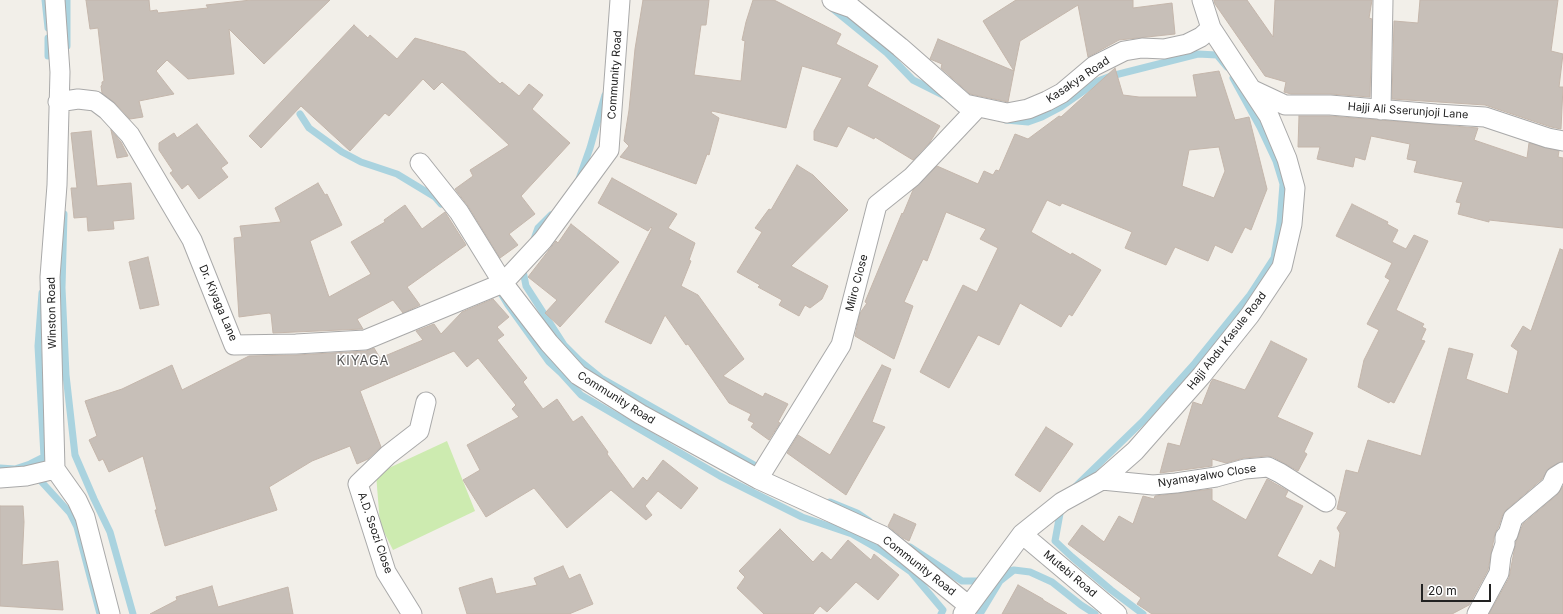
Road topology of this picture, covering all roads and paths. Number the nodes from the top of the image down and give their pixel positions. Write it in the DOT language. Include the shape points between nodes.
graph roads {
  1 [pos="55,0"];
  2 [pos="620,0"];
  3 [pos="832,0"];
  4 [pos="1202,0"];
  5 [pos="1383,0"];
  6 [pos="1211,28"];
  7 [pos="1252,90"];
  8 [pos="58,102"];
  9 [pos="978,107"];
  10 [pos="1381,110"];
  11 [pos="1563,141"];
  12 [pos="420,163"];
  13 [pos="503,283"];
  14 [pos="426,402"];
  15 [pos="55,470"];
  16 [pos="1563,472"];
  17 [pos="0,478"];
  18 [pos="758,479"];
  19 [pos="1102,480"];
  20 [pos="1326,502"];
  21 [pos="1022,534"];
  22 [pos="966,610"];
  23 [pos="110,614"];
  24 [pos="412,614"];
  25 [pos="1117,614"];
  26 [pos="1477,614"];
  1 -- 8 [label="street, Winston Road" via="60,72"];
  2 -- 13 [label="street, Community Road" via="609,150 543,240"];
  3 -- 9 [label="street, Kasakya Road" via="852,8 965,104"];
  4 -- 6 [label="street, Hajji Abdu Kasule Road"];
  5 -- 10 [label="street"];
  6 -- 7 [label="street, Hajji Abdu Kasule Road"];
  6 -- 9 [label="street, Kasakya Road" via="1187,44 1164,49 1142,48 1114,55 1094,66 1062,92 1028,109 1007,113"];
  7 -- 10 [label="street, Hajji Ali Sserunjoji Lane" via="1285,105 1330,105"];
  7 -- 19 [label="street, Hajji Abdu Kasule Road" via="1269,116 1287,159 1295,188 1292,224 1282,267 1250,315 1202,375 1135,451"];
  8 -- 13 [label="street, Dr. Kiyaga Lane" via="78,99 96,101 130,135 192,240 234,345 365,340"];
  8 -- 15 [label="street, Winston Road" via="57,185 50,276"];
  9 -- 18 [label="street, Miiro Close" via="912,176 878,205 840,345"];
  10 -- 11 [label="street, Hajji Ali Sserunjoji Lane" via="1485,117"];
  12 -- 13 [label="street" via="459,212"];
  13 -- 18 [label="street, Community Road" via="578,375 640,414"];
  14 -- 24 [label="street, A.D. Ssozi Close" via="419,431 388,455 358,484 386,572"];
  15 -- 17 [label="street"];
  15 -- 23 [label="street" via="77,500 85,517"];
  16 -- 26 [label="street" via="1555,477 1551,486 1513,518 1505,537 1499,573"];
  18 -- 22 [label="street, Community Road" via="883,536"];
  19 -- 20 [label="street, Nyamayalwo Close" via="1154,485 1268,467"];
  19 -- 21 [label="street, Hajji Abdu Kasule Road" via="1062,502"];
  21 -- 22 [label="street, Hajji Abdu Kasule Road"];
  21 -- 25 [label="street, Mutebi Road"];
}
